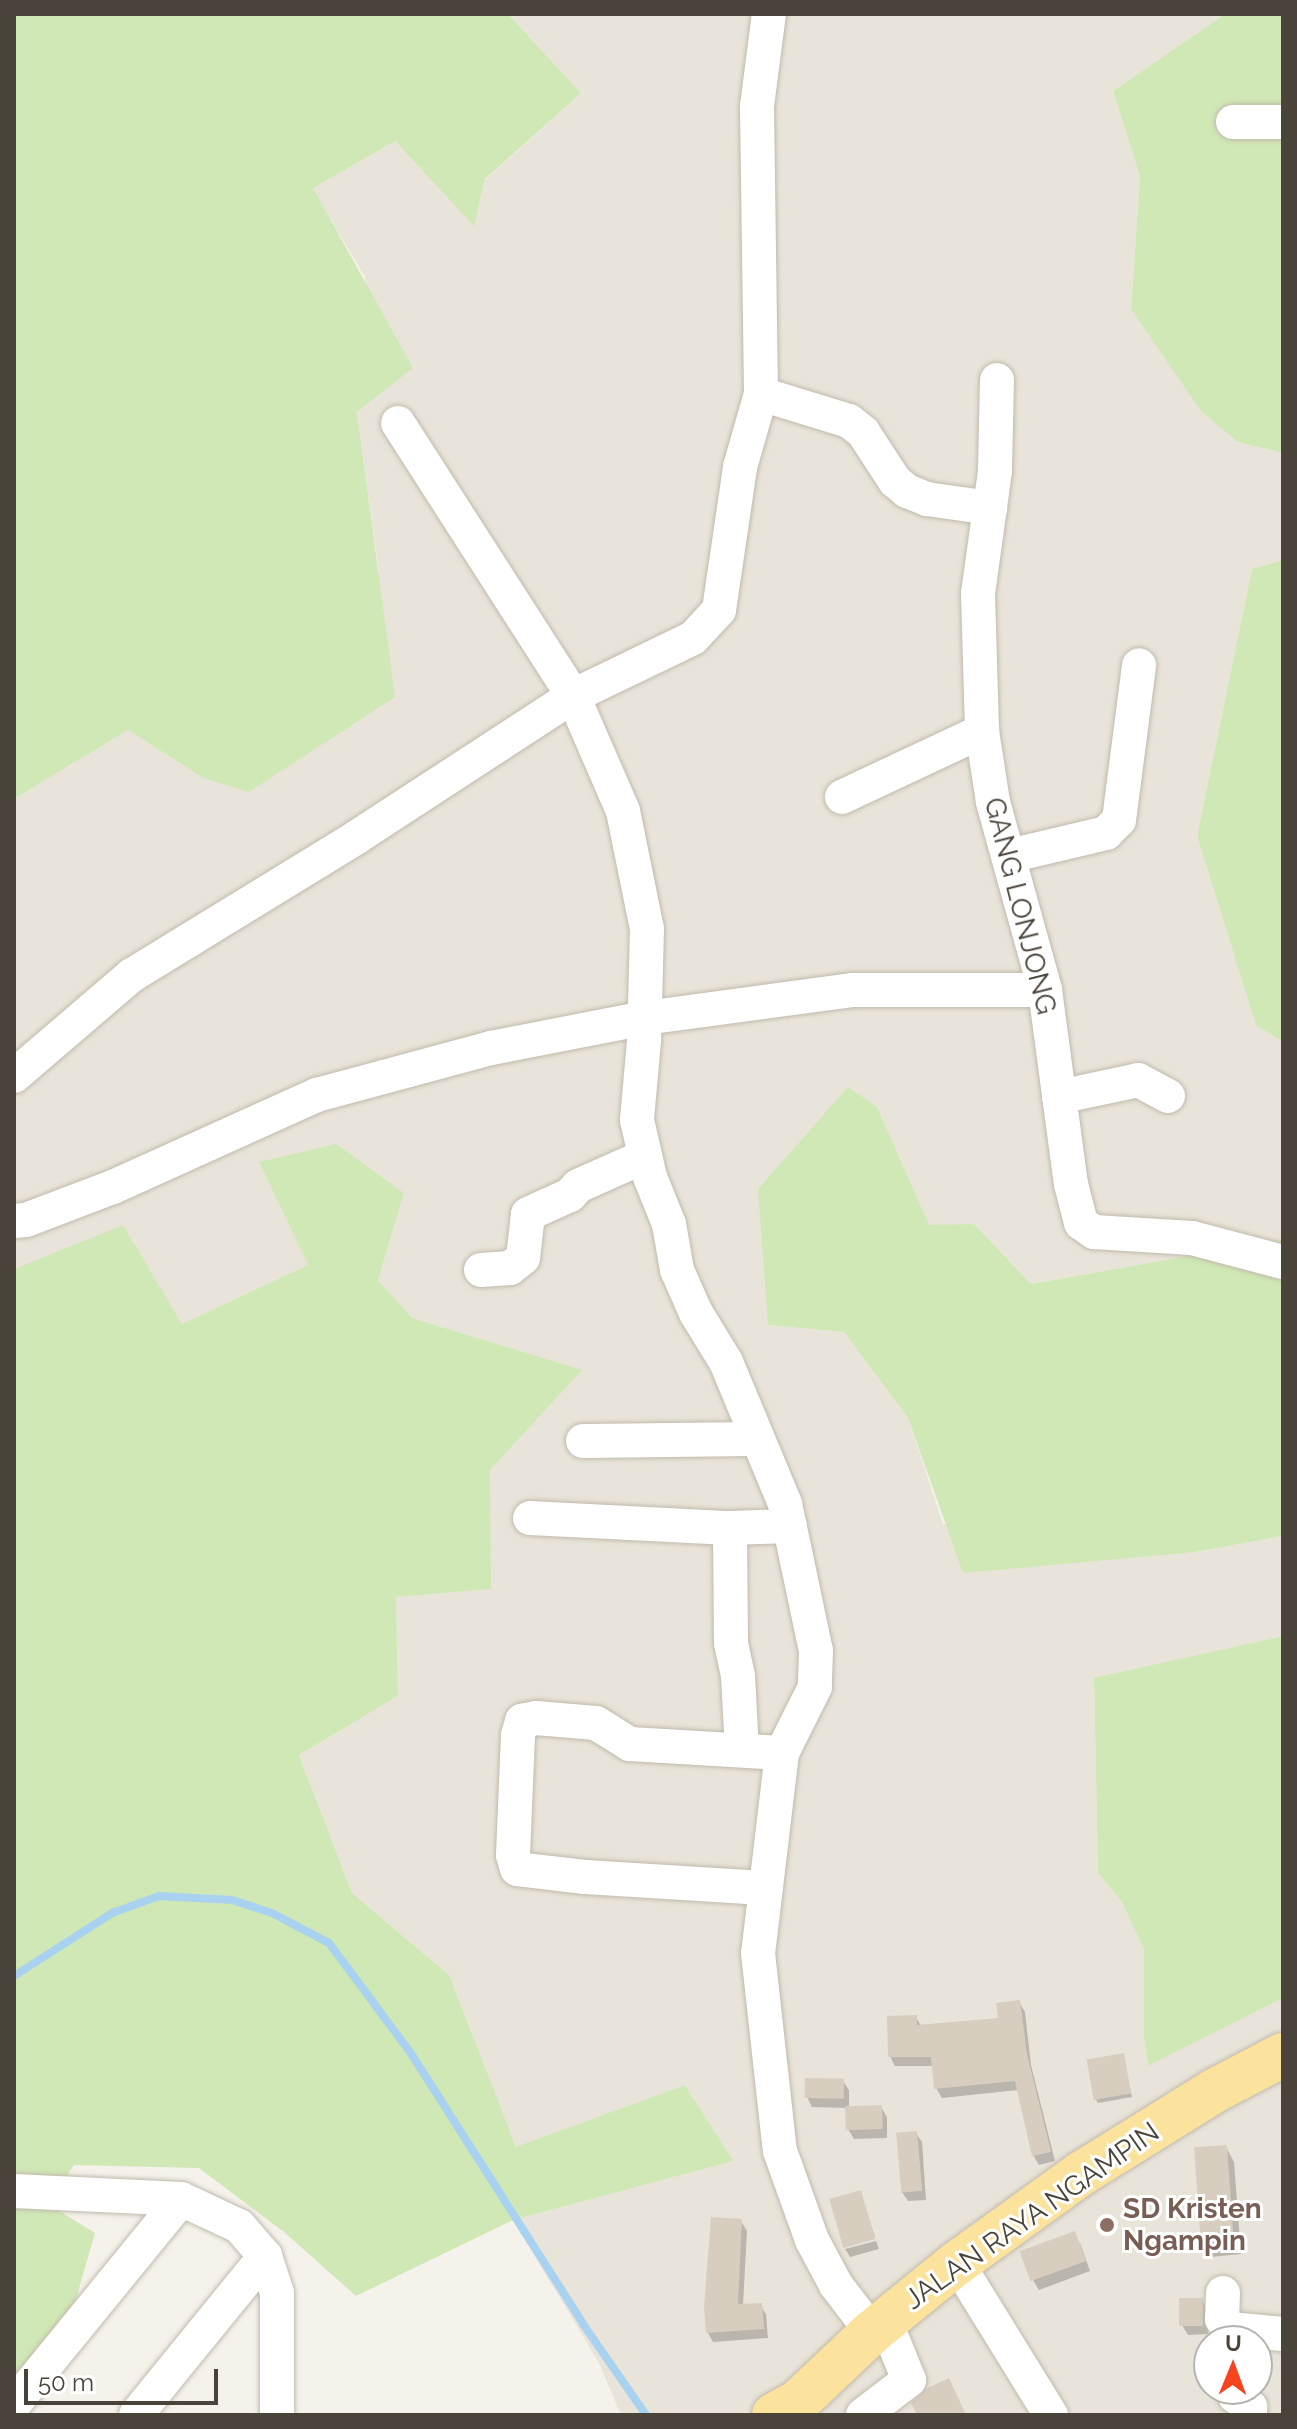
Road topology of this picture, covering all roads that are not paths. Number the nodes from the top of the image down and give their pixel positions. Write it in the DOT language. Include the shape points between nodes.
graph roads {
  1 [pos="769,14"];
  2 [pos="1233,122"];
  3 [pos="1283,122"];
  4 [pos="997,380"];
  5 [pos="761,394"];
  6 [pos="398,423"];
  7 [pos="990,508"];
  8 [pos="1139,665"];
  9 [pos="573,696"];
  10 [pos="982,731"];
  11 [pos="842,797"];
  12 [pos="1009,856"];
  13 [pos="1045,990"];
  14 [pos="645,1018"];
  15 [pos="14,1076"];
  16 [pos="1168,1096"];
  17 [pos="1059,1097"];
  18 [pos="645,1156"];
  19 [pos="14,1221"];
  20 [pos="1283,1262"];
  21 [pos="481,1270"];
  22 [pos="583,1441"];
  23 [pos="761,1450"];
  24 [pos="530,1518"];
  25 [pos="790,1526"];
  26 [pos="730,1528"];
  27 [pos="742,1750"];
  28 [pos="782,1753"];
  29 [pos="764,1888"];
  30 [pos="1283,2055"];
  31 [pos="14,2191"];
  32 [pos="181,2199"];
  33 [pos="265,2256"];
  34 [pos="957,2263"];
  35 [pos="1223,2293"];
  36 [pos="1227,2325"];
  37 [pos="879,2326"];
  38 [pos="14,2404"];
  39 [pos="148,2410"];
  40 [pos="789,2410"];
  41 [pos="277,2415"];
  42 [pos="863,2415"];
  43 [pos="1051,2415"];
  1 -- 5 [label="street" via="757,106"];
  2 -- 3 [label="street"];
  4 -- 7 [label="street, GANG LONJONG"];
  5 -- 7 [label="street" via="849,421 907,491"];
  5 -- 9 [label="street" via="740,467 719,610 693,638"];
  6 -- 9 [label="street"];
  7 -- 10 [label="street, GANG LONJONG" via="978,594"];
  8 -- 12 [label="street" via="1119,820 1106,833"];
  9 -- 14 [label="street" via="629,833 647,929"];
  9 -- 15 [label="street" via="132,975"];
  10 -- 11 [label="street"];
  10 -- 12 [label="street, GANG LONJONG" via="993,802"];
  12 -- 13 [label="street, GANG LONJONG"];
  13 -- 14 [label="street" via="853,990"];
  13 -- 17 [label="street, GANG LONJONG"];
  14 -- 18 [label="street" via="637,1120"];
  14 -- 19 [label="street" via="491,1048 317,1095 113,1187"];
  16 -- 17 [label="street" via="1138,1080"];
  17 -- 20 [label="street, GANG LONJONG" via="1071,1184 1085,1229 1192,1238"];
  18 -- 21 [label="street" via="538,1207 528,1214 523,1258 510,1268"];
  18 -- 23 [label="street" via="669,1224 677,1270 726,1362"];
  22 -- 23 [label="street"];
  23 -- 25 [label="street"];
  24 -- 26 [label="street"];
  25 -- 26 [label="street"];
  25 -- 28 [label="street" via="811,1618 815,1687"];
  26 -- 27 [label="street" via="731,1643"];
  27 -- 28 [label="street"];
  27 -- 29 [label="street" via="630,1744 596,1723 522,1721 513,1855 517,1869"];
  28 -- 29 [label="street"];
  29 -- 37 [label="street" via="758,1953 780,2151 812,2240 836,2285"];
  30 -- 34 [label="main road, JALAN RAYA NGAMPIN" via="1082,2173"];
  31 -- 32 [label="street"];
  32 -- 33 [label="street" via="239,2226"];
  32 -- 38 [label="street"];
  33 -- 39 [label="street"];
  33 -- 41 [label="street" via="277,2293"];
  34 -- 37 [label="main road, JALAN RAYA NGAMPIN"];
  34 -- 43 [label="street"];
  35 -- 36 [label="street" via="1222,2319"];
  37 -- 40 [label="main road, JALAN RAYA NGAMPIN"];
  37 -- 42 [label="street" via="909,2380"];
}
